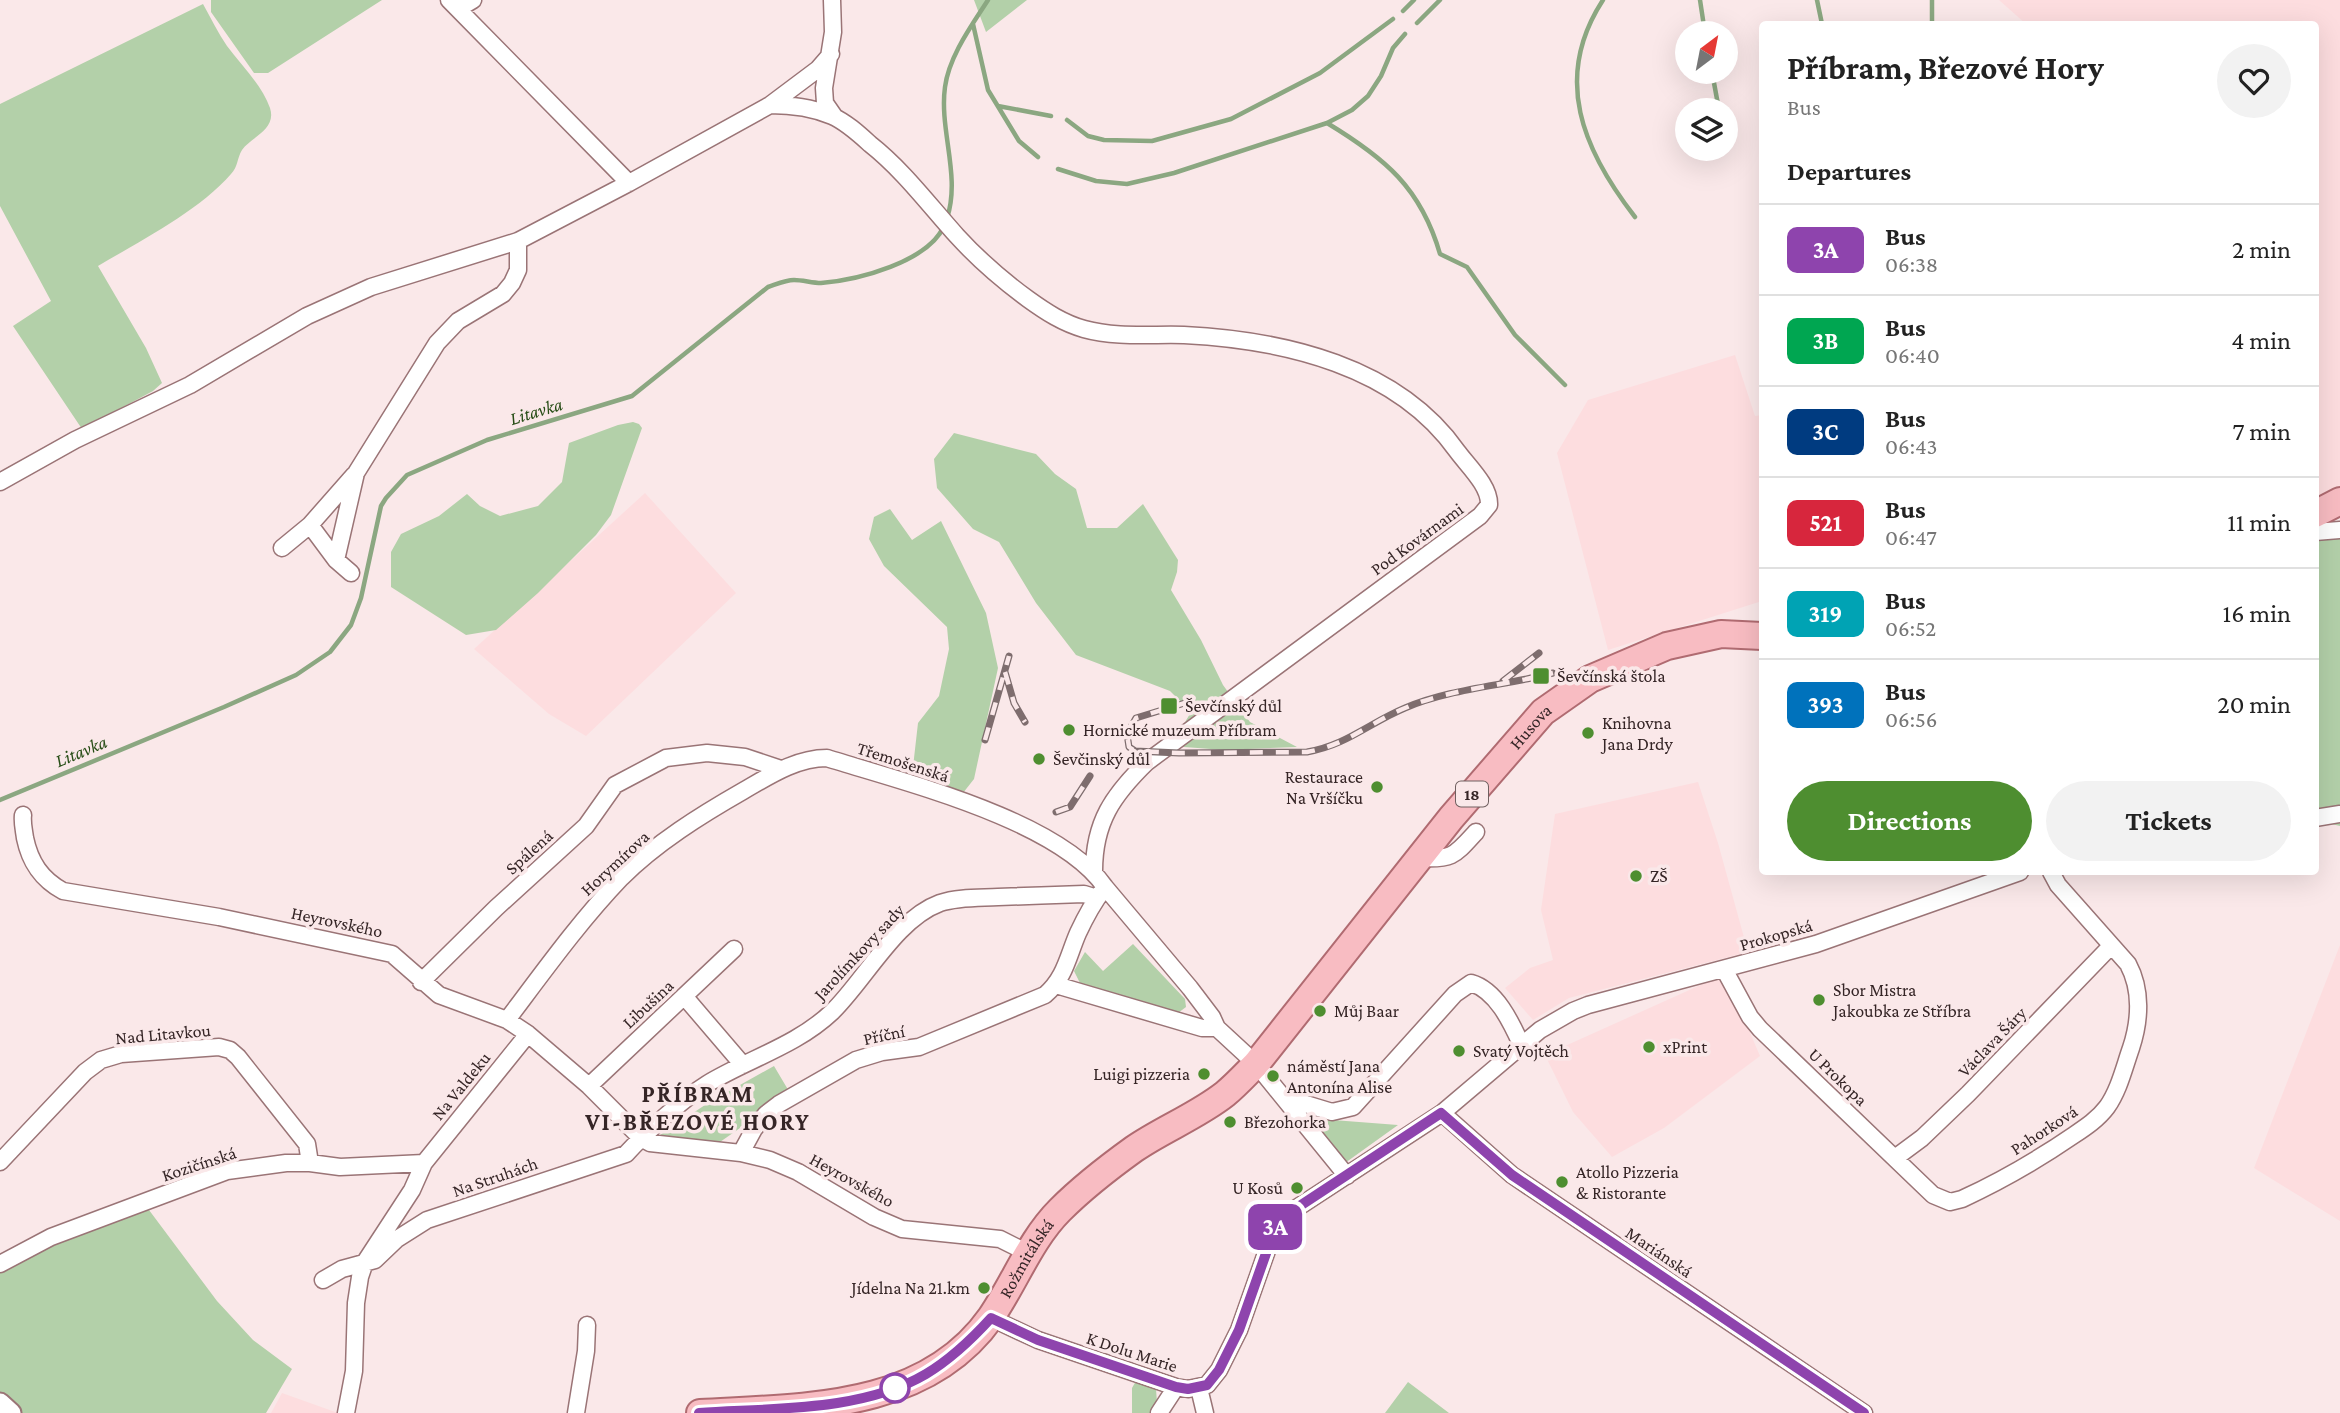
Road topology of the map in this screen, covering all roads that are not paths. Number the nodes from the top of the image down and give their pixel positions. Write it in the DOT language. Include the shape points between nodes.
graph roads {
  1 [pos="473,0"];
  2 [pos="832,0"];
  3 [pos="453,5"];
  4 [pos="831,54"];
  5 [pos="770,105"];
  6 [pos="834,116"];
  7 [pos="629,184"];
  8 [pos="517,241"];
  9 [pos="356,473"];
  10 [pos="0,482"];
  11 [pos="2340,501"];
  12 [pos="2319,512"];
  13 [pos="310,525"];
  14 [pos="2340,530"];
  15 [pos="2319,532"];
  16 [pos="282,548"];
  17 [pos="336,559"];
  18 [pos="351,573"];
  19 [pos="1759,636"];
  20 [pos="781,769"];
  21 [pos="2340,814"];
  22 [pos="23,816"];
  23 [pos="2319,817"];
  24 [pos="1476,832"];
  25 [pos="1420,858"];
  26 [pos="1094,871"];
  27 [pos="2012,875"];
  28 [pos="2052,875"];
  29 [pos="1101,892"];
  30 [pos="2111,946"];
  31 [pos="734,949"];
  32 [pos="1724,969"];
  33 [pos="422,982"];
  34 [pos="1056,985"];
  35 [pos="684,996"];
  36 [pos="507,1020"];
  37 [pos="1217,1028"];
  38 [pos="528,1034"];
  39 [pos="1521,1044"];
  40 [pos="1255,1064"];
  41 [pos="743,1065"];
  42 [pos="589,1086"];
  43 [pos="1284,1097"];
  44 [pos="1441,1113"];
  45 [pos="641,1138"];
  46 [pos="741,1153"];
  47 [pos="1895,1158"];
  48 [pos="0,1161"];
  49 [pos="310,1163"];
  50 [pos="424,1163"];
  51 [pos="1347,1176"];
  52 [pos="1941,1200"];
  53 [pos="1028,1253"];
  54 [pos="365,1262"];
  55 [pos="0,1264"];
  56 [pos="323,1280"];
  57 [pos="991,1318"];
  58 [pos="587,1325"];
  59 [pos="1176,1387"];
  60 [pos="1199,1388"];
  61 [pos="0,1403"];
  62 [pos="867,1405"];
  63 [pos="11,1413"];
  64 [pos="346,1413"];
  65 [pos="576,1413"];
  66 [pos="700,1413"];
  67 [pos="1159,1413"];
  68 [pos="1206,1413"];
  69 [pos="1864,1413"];
  1 -- 3 [label="street"];
  2 -- 4 [label="street"];
  3 -- 7 [label="street"];
  4 -- 5 [label="street"];
  4 -- 6 [label="street" via="824,89 825,103"];
  5 -- 6 [label="street" via="803,106"];
  5 -- 7 [label="street"];
  6 -- 26 [label="street, Pod Kovárnami" via="878,150 986,266 1061,321 1120,334 1241,342 1330,360 1359,371 1413,405 1446,435 1489,498 1480,516 1147,762 1103,819 1096,837"];
  7 -- 8 [label="street"];
  8 -- 9 [label="street" via="518,270 512,283 458,321 437,343"];
  8 -- 10 [label="street" via="360,292"];
  9 -- 13 [label="street"];
  9 -- 17 [label="street"];
  11 -- 12 [label="main road"];
  13 -- 16 [label="street"];
  13 -- 17 [label="street"];
  14 -- 15 [label="street"];
  17 -- 18 [label="street"];
  19 -- 25 [label="main road, Husova / 18" via="1721,634 1667,646 1570,691 1521,735"];
  20 -- 26 [label="street, Třemošenská" via="827,758 947,796 1010,819"];
  20 -- 33 [label="street, Spálená" via="745,757 707,753 666,758 615,785 586,826"];
  20 -- 36 [label="street, Horymírova" via="719,805 623,876"];
  21 -- 23 [label="street"];
  22 -- 33 [label="street, Heyrovského" via="33,863 50,884 63,891 219,917 392,954"];
  24 -- 25 [label="street" via="1455,855"];
  25 -- 40 [label="main road, Husova / 18"];
  26 -- 29 [label="street, Třemošenská"];
  27 -- 32 [label="street, Prokopská" via="1816,944"];
  28 -- 30 [label="street, Pahorková"];
  29 -- 34 [label="street"];
  29 -- 37 [label="street, Třemošenská" via="1191,988"];
  29 -- 41 [label="street, Jarolímkovy sady" via="986,897 939,904 897,934 830,1013 803,1035"];
  30 -- 47 [label="street, Václava Šáry" via="1968,1094"];
  30 -- 52 [label="street, Pahorková" via="2134,976 2137,1030 2106,1108 2045,1155 1962,1199"];
  31 -- 35 [label="street, Libušina"];
  32 -- 39 [label="street, Prokopská" via="1588,1005"];
  32 -- 47 [label="street, U Prokopa" via="1760,1029"];
  33 -- 36 [label="street, Heyrovského" via="439,995"];
  34 -- 37 [label="street" via="1202,1028"];
  34 -- 46 [label="street, Příční" via="1045,995 927,1044 856,1060 766,1114"];
  35 -- 41 [label="street"];
  35 -- 42 [label="street, Libušina"];
  36 -- 38 [label="street, Heyrovského"];
  37 -- 40 [label="street, Třemošenská"];
  38 -- 42 [label="street, Heyrovského"];
  38 -- 50 [label="street, Na Valdeku"];
  39 -- 43 [label="street" via="1497,1003 1471,983 1455,994 1353,1107 1332,1112"];
  39 -- 44 [label="street, Prokopská"];
  40 -- 43 [label="street, Třemošenská"];
  40 -- 53 [label="main road, Rožmitálská / 18" via="1225,1094 1135,1149 1061,1209"];
  41 -- 45 [label="street, Jarolímkovy sady" via="705,1085"];
  42 -- 45 [label="street, Heyrovského"];
  43 -- 51 [label="street, Třemošenská"];
  44 -- 51 [label="street, Prokopská"];
  44 -- 69 [label="street, Mariánská" via="1512,1175"];
  45 -- 46 [label="street, Heyrovského" via="661,1146"];
  45 -- 54 [label="street, Na Struhách" via="626,1154 427,1220 375,1260"];
  46 -- 53 [label="street, Heyrovského" via="798,1172 902,1229 1000,1240"];
  47 -- 52 [label="street, U Prokopa"];
  48 -- 49 [label="street, Nad Litavkou" via="101,1060 121,1054 219,1047 238,1057 299,1133 307,1144"];
  49 -- 50 [label="street, Kozičínská" via="340,1167"];
  49 -- 55 [label="street, Kozičínská" via="227,1171 193,1182 51,1237"];
  50 -- 54 [label="street" via="412,1191"];
  51 -- 60 [label="street, Prokopská" via="1276,1225 1239,1330 1213,1379"];
  53 -- 57 [label="main road, Rožmitálská / 18"];
  54 -- 56 [label="street, Na Struhách"];
  54 -- 64 [label="street" via="356,1303 354,1371"];
  57 -- 59 [label="street, K Dolu Marie" via="1038,1340"];
  57 -- 62 [label="main road, Rožmitálská / 18" via="963,1347 925,1375"];
  58 -- 65 [label="street"];
  59 -- 60 [label="street, K Dolu Marie"];
  59 -- 67 [label="street"];
  60 -- 68 [label="street"];
  61 -- 63 [label="street"];
  62 -- 66 [label="main road, Rožmitálská / 18"];
}
